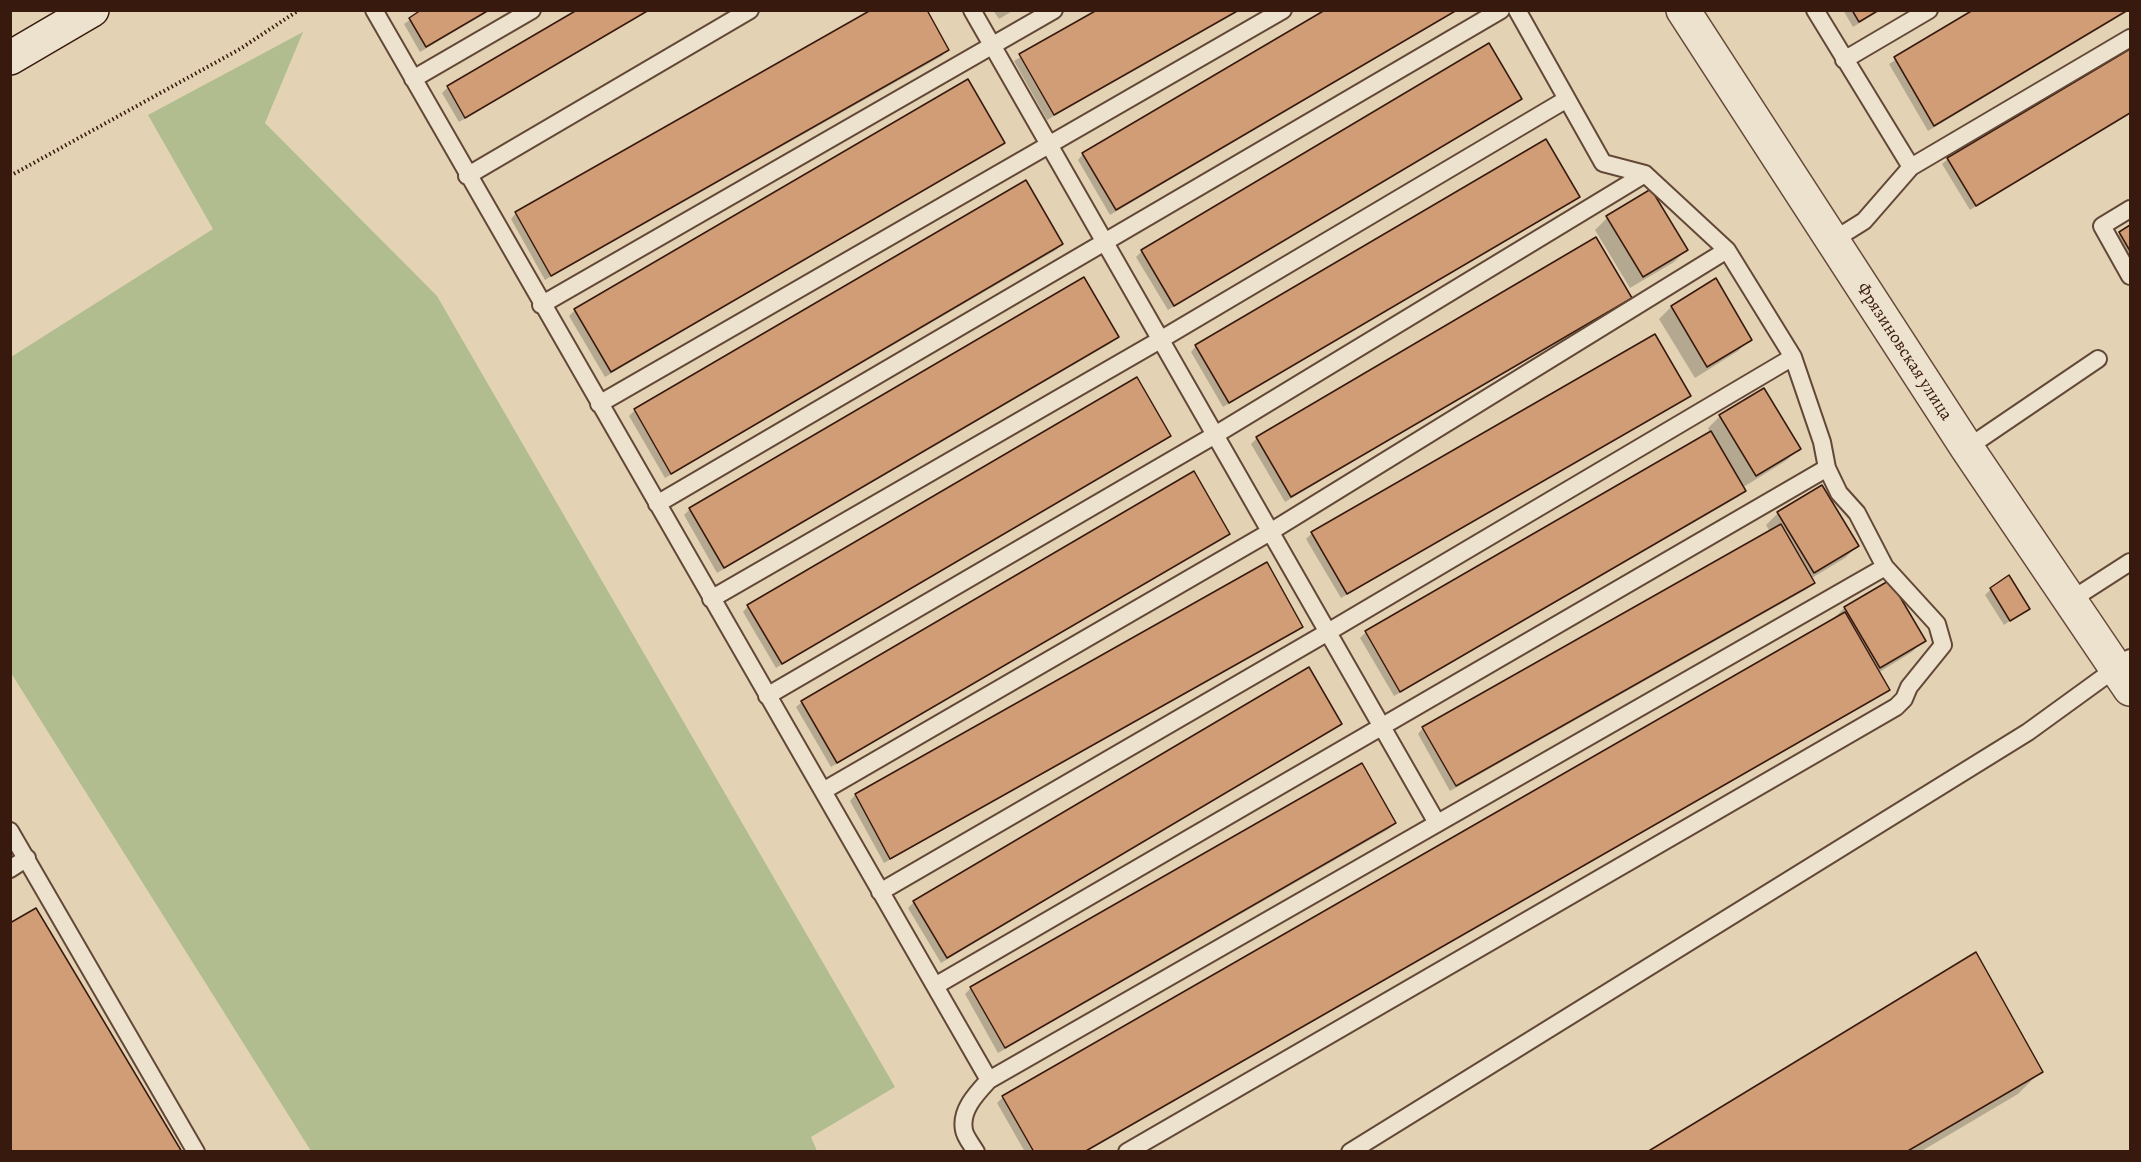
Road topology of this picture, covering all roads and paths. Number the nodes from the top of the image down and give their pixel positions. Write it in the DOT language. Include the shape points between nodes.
graph roads {
  1 [pos="92,10"];
  2 [pos="299,10"];
  3 [pos="375,10"];
  4 [pos="532,10"];
  5 [pos="750,10"];
  6 [pos="972,10"];
  7 [pos="1054,10"];
  8 [pos="1283,10"];
  9 [pos="1501,10"];
  10 [pos="1517,10"];
  11 [pos="1683,10"];
  12 [pos="1815,10"];
  13 [pos="1929,10"];
  14 [pos="2130,38"];
  15 [pos="993,46"];
  16 [pos="10,58"];
  17 [pos="1844,60"];
  18 [pos="414,79"];
  19 [pos="1567,99"];
  20 [pos="1049,145"];
  21 [pos="1911,167"];
  22 [pos="1645,174"];
  23 [pos="10,176"];
  24 [pos="467,176"];
  25 [pos="2130,209"];
  26 [pos="1832,241"];
  27 [pos="1104,242"];
  28 [pos="1727,250"];
  29 [pos="2130,276"];
  30 [pos="541,304"];
  31 [pos="1160,340"];
  32 [pos="1793,357"];
  33 [pos="2098,359"];
  34 [pos="599,404"];
  35 [pos="1215,435"];
  36 [pos="1967,448"];
  37 [pos="1827,468"];
  38 [pos="657,504"];
  39 [pos="1270,532"];
  40 [pos="2130,562"];
  41 [pos="1885,567"];
  42 [pos="711,599"];
  43 [pos="2071,600"];
  44 [pos="1328,632"];
  45 [pos="2126,672"];
  46 [pos="767,696"];
  47 [pos="1381,726"];
  48 [pos="823,792"];
  49 [pos="1437,823"];
  50 [pos="10,831"];
  51 [pos="27,858"];
  52 [pos="10,868"];
  53 [pos="880,892"];
  54 [pos="934,986"];
  55 [pos="989,1080"];
  56 [pos="196,1152"];
  57 [pos="976,1152"];
  58 [pos="1127,1152"];
  59 [pos="1350,1152"];
  1 -- 16 [label="street"];
  2 -- 23 [label="path" via="240,49"];
  3 -- 18 [label="lane"];
  4 -- 18 [label="lane"];
  5 -- 24 [label="lane"];
  6 -- 15 [label="lane"];
  7 -- 15 [label="lane"];
  8 -- 20 [label="lane"];
  9 -- 27 [label="lane"];
  10 -- 19 [label="lane"];
  11 -- 26 [label="street, Фрязиновская улица"];
  12 -- 17 [label="lane"];
  13 -- 17 [label="lane"];
  14 -- 21 [label="lane"];
  15 -- 20 [label="lane"];
  15 -- 30 [label="lane"];
  17 -- 21 [label="lane"];
  18 -- 24 [label="lane"];
  19 -- 22 [label="lane" via="1602,163"];
  19 -- 31 [label="lane"];
  20 -- 27 [label="lane"];
  20 -- 34 [label="lane"];
  21 -- 26 [label="lane" via="1864,221"];
  22 -- 28 [label="lane"];
  22 -- 35 [label="lane"];
  24 -- 30 [label="lane"];
  25 -- 29 [label="lane" via="2102,226"];
  26 -- 36 [label="street, Фрязиновская улица"];
  27 -- 31 [label="lane"];
  27 -- 38 [label="lane"];
  28 -- 32 [label="lane"];
  28 -- 39 [label="lane"];
  30 -- 34 [label="lane"];
  31 -- 35 [label="lane"];
  31 -- 42 [label="lane"];
  32 -- 37 [label="lane"];
  32 -- 44 [label="lane"];
  33 -- 36 [label="lane"];
  34 -- 38 [label="lane"];
  35 -- 39 [label="lane"];
  35 -- 46 [label="lane"];
  36 -- 43 [label="street, Фрязиновская улица"];
  37 -- 41 [label="lane" via="1839,493 1857,513"];
  37 -- 47 [label="lane"];
  38 -- 42 [label="lane"];
  39 -- 44 [label="lane"];
  39 -- 48 [label="lane"];
  40 -- 43 [label="lane"];
  41 -- 49 [label="lane"];
  41 -- 58 [label="lane" via="1937,624 1944,645 1896,707"];
  42 -- 46 [label="lane"];
  43 -- 45 [label="street, Фрязиновская улица"];
  44 -- 47 [label="lane"];
  44 -- 53 [label="lane"];
  45 -- 59 [label="lane"];
  46 -- 48 [label="lane"];
  47 -- 49 [label="lane"];
  47 -- 54 [label="lane"];
  48 -- 53 [label="lane"];
  49 -- 55 [label="lane"];
  50 -- 51 [label="lane"];
  51 -- 52 [label="lane"];
  51 -- 56 [label="lane"];
  53 -- 54 [label="lane"];
  54 -- 55 [label="lane"];
  55 -- 57 [label="lane" via="970,1101 965,1117 964,1131"];
}
